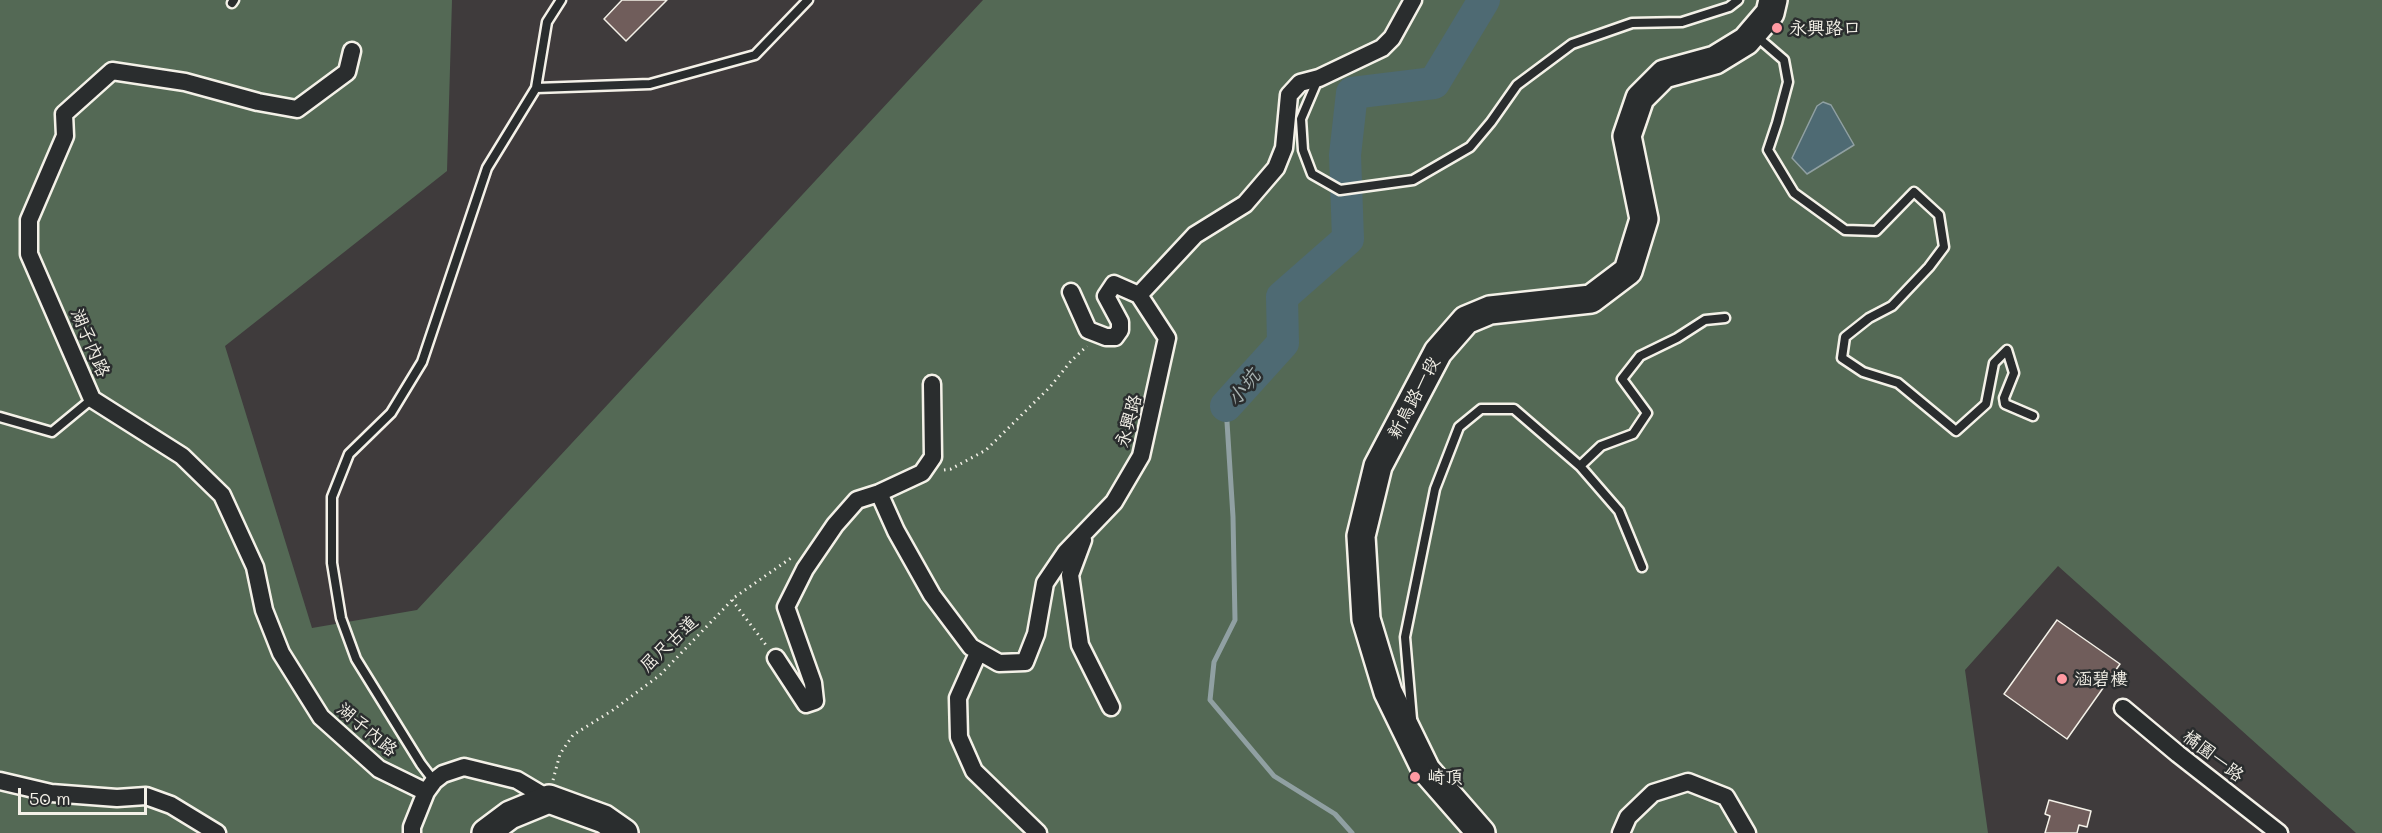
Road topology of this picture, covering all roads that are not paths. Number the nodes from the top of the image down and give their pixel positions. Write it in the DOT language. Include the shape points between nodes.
graph roads {
  1 [pos="561,0"];
  2 [pos="808,0"];
  3 [pos="1413,0"];
  4 [pos="1738,0"];
  5 [pos="1773,0"];
  6 [pos="1753,33"];
  7 [pos="352,51"];
  8 [pos="1319,78"];
  9 [pos="536,88"];
  10 [pos="1071,292"];
  11 [pos="1139,295"];
  12 [pos="1725,318"];
  13 [pos="932,384"];
  14 [pos="92,399"];
  15 [pos="2033,416"];
  16 [pos="0,417"];
  17 [pos="1580,466"];
  18 [pos="879,493"];
  19 [pos="1086,534"];
  20 [pos="1642,567"];
  21 [pos="978,653"];
  22 [pos="776,658"];
  23 [pos="1111,707"];
  24 [pos="2123,708"];
  25 [pos="1410,737"];
  26 [pos="0,781"];
  27 [pos="430,786"];
  28 [pos="549,799"];
  29 [pos="217,833"];
  30 [pos="412,833"];
  31 [pos="486,833"];
  32 [pos="624,833"];
  33 [pos="1038,833"];
  34 [pos="1481,833"];
  35 [pos="1621,833"];
  36 [pos="1747,833"];
  37 [pos="2279,833"];
  1 -- 9 [label="lane" via="547,22"];
  2 -- 9 [label="lane" via="755,55 650,84"];
  3 -- 8 [label="street" via="1382,48"];
  4 -- 8 [label="lane" via="1730,7 1682,22 1632,23 1572,44 1517,85 1470,147 1413,180 1340,190 1312,174 1303,150 1301,119"];
  5 -- 6 [label="main road, 新烏路一段" via="1770,13"];
  6 -- 15 [label="lane" via="1784,60 1788,82 1768,150 1794,192 1845,230 1876,231 1914,192 1939,215 1944,248 1892,306 1845,337 1842,358 1863,372 1898,383 1956,431 1986,404 1994,363 2007,351 2014,373 2005,404"];
  6 -- 25 [label="main road, 新烏路一段" via="1715,60 1664,74 1640,98 1627,136 1644,219 1628,271 1591,299 1490,310 1466,320 1437,352 1378,466 1362,536 1366,619 1388,692"];
  7 -- 14 [label="street, 湖子內路" via="347,72 297,109 184,82 112,71 64,114 65,136 29,220 29,254"];
  8 -- 11 [label="street" via="1300,83 1289,95 1284,148 1275,168 1245,204 1195,235"];
  9 -- 27 [label="lane" via="487,168 422,362 391,413 350,454 332,497 332,563 341,618 356,659 421,764"];
  10 -- 11 [label="street" via="1088,330 1115,337 1120,322 1106,296 1114,284"];
  11 -- 19 [label="street, 永興路" via="1167,338 1160,380 1141,456 1114,502"];
  12 -- 17 [label="lane" via="1706,320 1640,356 1623,379 1647,413 1633,434 1601,446"];
  13 -- 18 [label="street" via="933,457 922,473"];
  14 -- 16 [label="lane" via="52,432"];
  14 -- 27 [label="street, 湖子內路" via="182,456 222,495 255,567 264,610 280,653 321,717 379,769"];
  17 -- 20 [label="lane" via="1619,511"];
  17 -- 25 [label="lane" via="1514,409 1481,409 1459,427 1435,489 1405,637"];
  18 -- 21 [label="street" via="932,594"];
  18 -- 22 [label="street" via="857,500 835,525 786,606 813,682 815,701 806,704"];
  19 -- 21 [label="street, 永興路" via="1066,552 1045,583 1036,634 1025,662 999,663"];
  19 -- 23 [label="street" via="1070,575 1080,645"];
  21 -- 33 [label="street" via="958,698 960,737 974,771"];
  24 -- 37 [label="street, 橘園一路"];
  25 -- 34 [label="main road, 新烏路一段" via="1426,770"];
  26 -- 29 [label="street" via="51,793 146,796 171,805"];
  27 -- 28 [label="street" via="443,774 464,767 517,780"];
  27 -- 30 [label="street"];
  28 -- 31 [label="main road" via="510,816"];
  28 -- 32 [label="main road" via="604,819"];
  35 -- 36 [label="street" via="1628,817 1653,793 1688,782 1726,797"];
}
